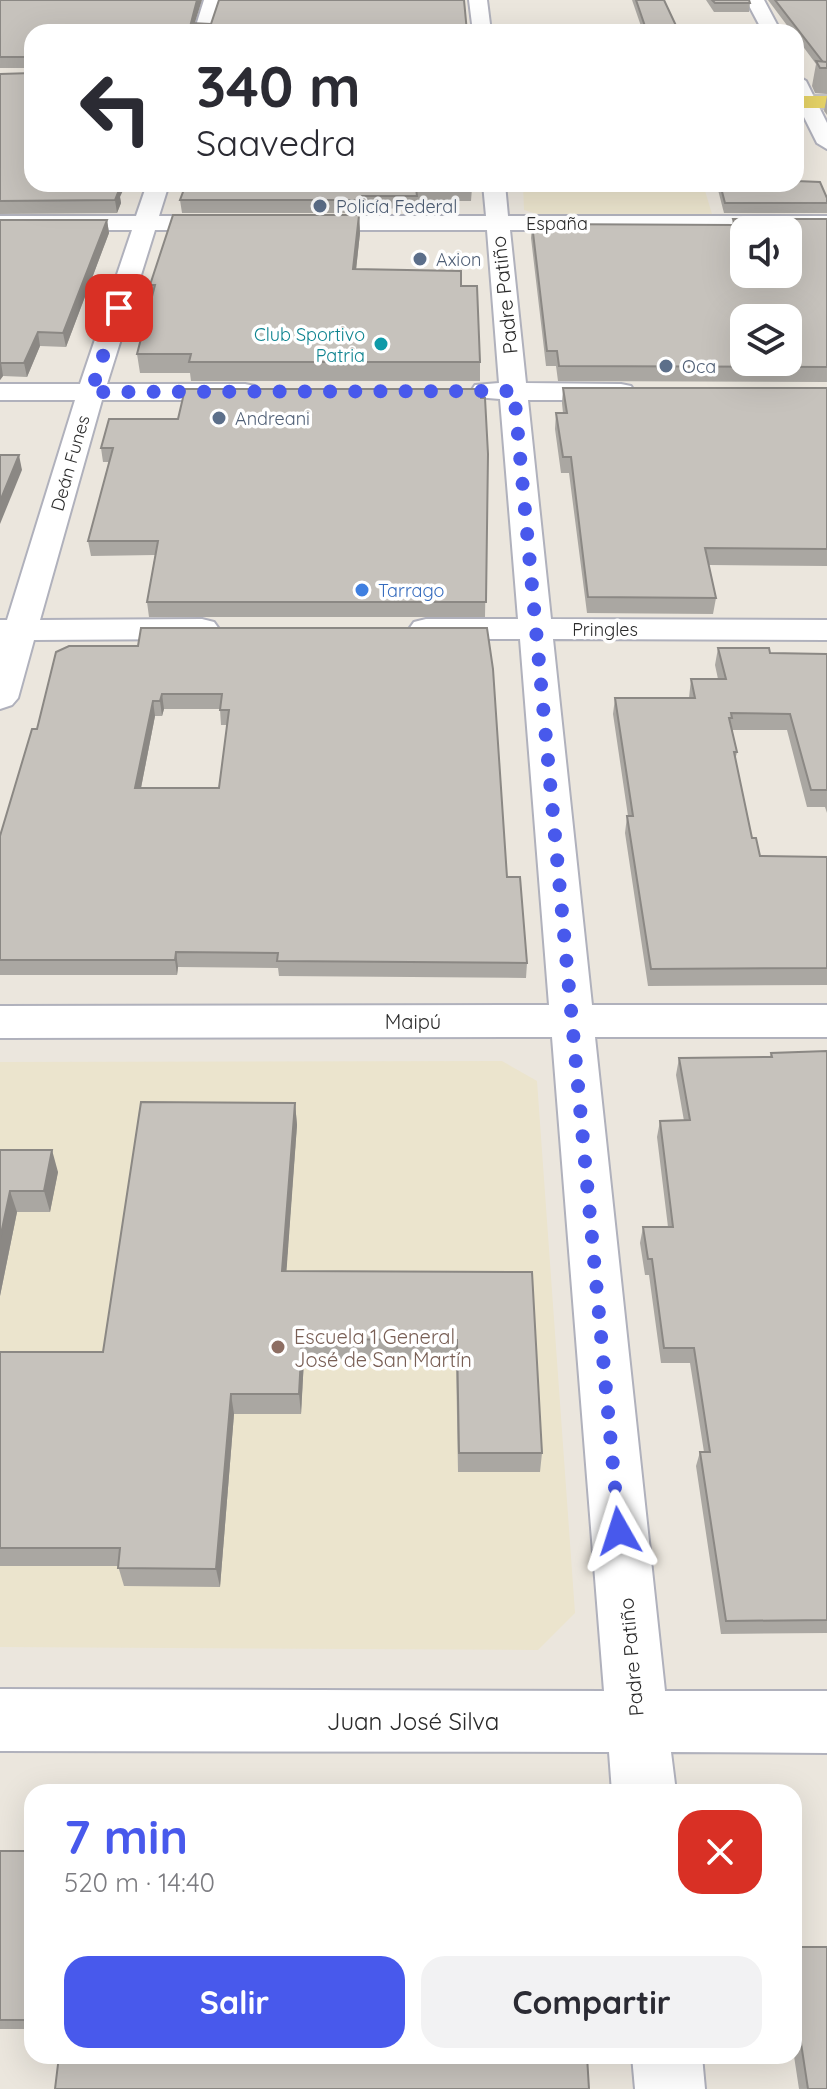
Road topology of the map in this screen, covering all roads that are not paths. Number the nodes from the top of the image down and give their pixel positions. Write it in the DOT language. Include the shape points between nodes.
graph roads {
  1 [pos="213,0"];
  2 [pos="478,0"];
  3 [pos="755,0"];
  4 [pos="206,24"];
  5 [pos="481,24"];
  6 [pos="768,24"];
  7 [pos="810,102"];
  8 [pos="827,143"];
  9 [pos="156,192"];
  10 [pos="494,192"];
  11 [pos="0,223"];
  12 [pos="147,223"];
  13 [pos="496,223"];
  14 [pos="827,223"];
  15 [pos="451,391"];
  16 [pos="514,391"];
  17 [pos="0,392"];
  18 [pos="91,392"];
  19 [pos="279,392"];
  20 [pos="655,392"];
  21 [pos="535,628"];
  22 [pos="239,629"];
  23 [pos="395,629"];
  24 [pos="11,630"];
  25 [pos="827,630"];
  26 [pos="0,698"];
  27 [pos="570,1021"];
  28 [pos="827,1021"];
  29 [pos="0,1022"];
  30 [pos="0,1720"];
  31 [pos="638,1722"];
  32 [pos="827,1722"];
  33 [pos="643,1784"];
  34 [pos="668,2064"];
  35 [pos="670,2089"];
  1 -- 4 [label="street"];
  2 -- 5 [label="street"];
  3 -- 6 [label="street"];
  7 -- 8 [label="street"];
  9 -- 12 [label="street, Deán Funes"];
  10 -- 13 [label="street, Padre Patiño"];
  11 -- 12 [label="street, España"];
  12 -- 13 [label="street, España"];
  12 -- 18 [label="street, Deán Funes"];
  13 -- 14 [label="street, España"];
  13 -- 16 [label="street, Padre Patiño"];
  15 -- 16 [label="street"];
  16 -- 20 [label="street"];
  16 -- 21 [label="street, Padre Patiño"];
  17 -- 18 [label="street"];
  18 -- 19 [label="street"];
  18 -- 24 [label="street, Deán Funes"];
  21 -- 23 [label="street, Pringles"];
  21 -- 25 [label="street, Pringles"];
  21 -- 27 [label="street, Padre Patiño"];
  22 -- 24 [label="street"];
  24 -- 26 [label="street, Deán Funes"];
  27 -- 28 [label="street, Maipú"];
  27 -- 29 [label="street, Maipú"];
  27 -- 31 [label="street, Padre Patiño"];
  30 -- 31 [label="street, Juan José Silva"];
  31 -- 32 [label="street, Juan José Silva"];
  31 -- 33 [label="street, Padre Patiño"];
  34 -- 35 [label="street"];
}
